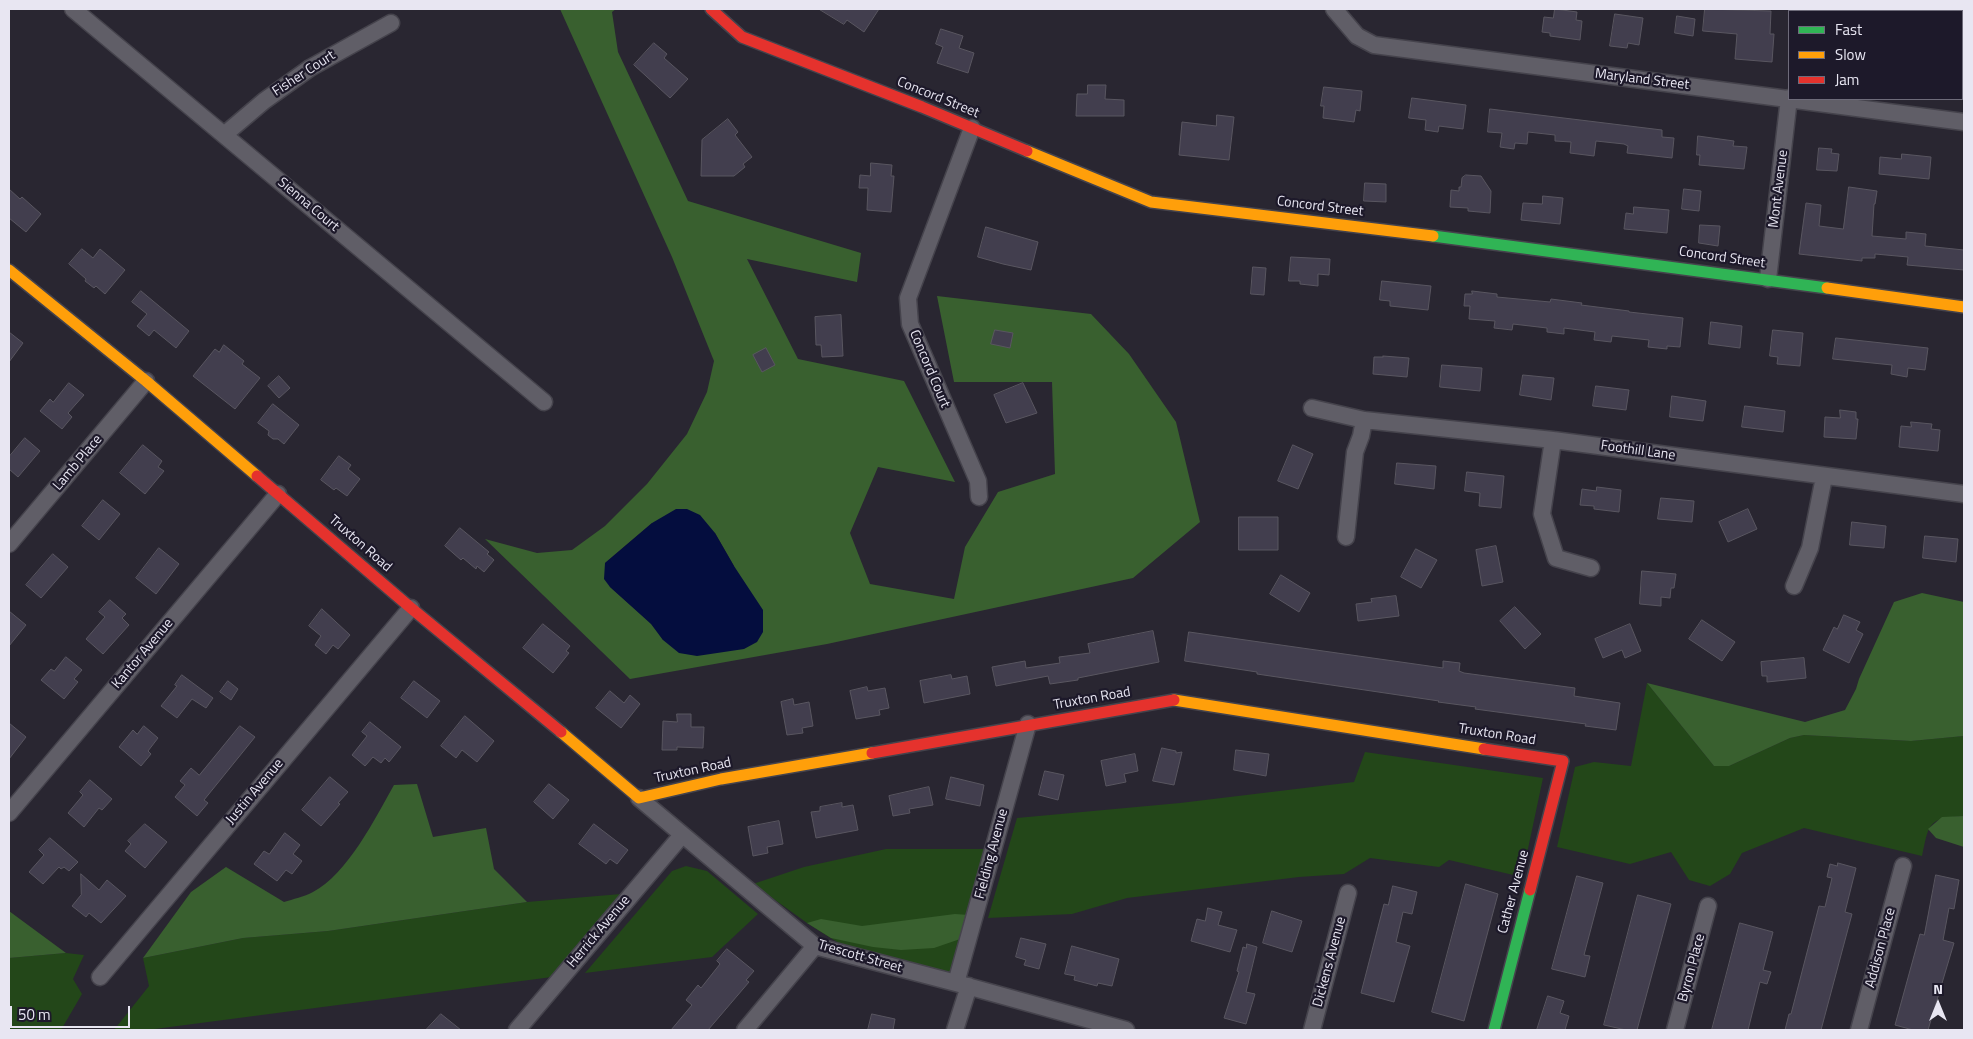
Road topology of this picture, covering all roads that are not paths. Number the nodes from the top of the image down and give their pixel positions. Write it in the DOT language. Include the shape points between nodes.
graph roads {
  1 [pos="73,9"];
  2 [pos="712,9"];
  3 [pos="1334,9"];
  4 [pos="391,23"];
  5 [pos="1788,99"];
  6 [pos="1789,100"];
  7 [pos="1797,100"];
  8 [pos="1964,122"];
  9 [pos="972,128"];
  10 [pos="224,135"];
  11 [pos="9,270"];
  12 [pos="1768,279"];
  13 [pos="1964,307"];
  14 [pos="146,381"];
  15 [pos="544,402"];
  16 [pos="1312,408"];
  17 [pos="1364,420"];
  18 [pos="1553,440"];
  19 [pos="1824,477"];
  20 [pos="278,494"];
  21 [pos="1964,494"];
  22 [pos="979,496"];
  23 [pos="1346,537"];
  24 [pos="9,544"];
  25 [pos="1591,568"];
  26 [pos="1794,586"];
  27 [pos="411,608"];
  28 [pos="1028,724"];
  29 [pos="1563,761"];
  30 [pos="639,798"];
  31 [pos="9,813"];
  32 [pos="682,834"];
  33 [pos="1903,866"];
  34 [pos="1348,893"];
  35 [pos="1708,906"];
  36 [pos="815,946"];
  37 [pos="100,977"];
  38 [pos="962,985"];
  39 [pos="1085,1025"];
  40 [pos="517,1030"];
  41 [pos="745,1030"];
  42 [pos="954,1030"];
  43 [pos="1126,1030"];
  44 [pos="1312,1030"];
  45 [pos="1494,1030"];
  46 [pos="1675,1030"];
  47 [pos="1859,1030"];
  1 -- 10 [label="street, Sienna Court"];
  2 -- 9 [label="street, Concord Street" via="742,37"];
  3 -- 5 [label="street, Maryland Street" via="1357,36 1374,45"];
  4 -- 10 [label="street, Fisher Court" via="310,68 264,100"];
  6 -- 12 [label="street, Mont Avenue"];
  7 -- 8 [label="street, Maryland Street"];
  9 -- 12 [label="street, Concord Street" via="1151,202"];
  9 -- 22 [label="street, Concord Court" via="908,298 910,324 978,481"];
  10 -- 15 [label="street, Sienna Court"];
  11 -- 14 [label="street, Truxton Road"];
  12 -- 13 [label="street, Concord Street"];
  14 -- 20 [label="street, Truxton Road"];
  14 -- 24 [label="street, Lamb Place"];
  16 -- 17 [label="street, Foothill Lane"];
  17 -- 18 [label="street, Foothill Lane"];
  17 -- 23 [label="street" via="1355,452"];
  18 -- 19 [label="street, Foothill Lane"];
  18 -- 25 [label="street" via="1542,514 1556,558"];
  19 -- 21 [label="street, Foothill Lane"];
  19 -- 26 [label="street" via="1810,548"];
  20 -- 27 [label="street, Truxton Road"];
  20 -- 31 [label="street, Kantor Avenue"];
  27 -- 30 [label="street, Truxton Road"];
  27 -- 37 [label="street, Justin Avenue"];
  28 -- 29 [label="street, Truxton Road" via="1173,700"];
  28 -- 30 [label="street, Truxton Road" via="721,779"];
  28 -- 38 [label="street, Fielding Avenue"];
  29 -- 45 [label="street, Cather Avenue"];
  30 -- 32 [label="street, Trescott Street"];
  32 -- 36 [label="street, Trescott Street"];
  32 -- 40 [label="street, Herrick Avenue"];
  33 -- 47 [label="street, Addison Place"];
  34 -- 44 [label="street, Dickens Avenue"];
  35 -- 46 [label="street, Byron Place"];
  36 -- 38 [label="street, Trescott Street"];
  36 -- 41 [label="street"];
  38 -- 39 [label="street, Trescott Street"];
  38 -- 42 [label="street, Fielding Avenue"];
  39 -- 43 [label="street, Trescott Street"];
}
